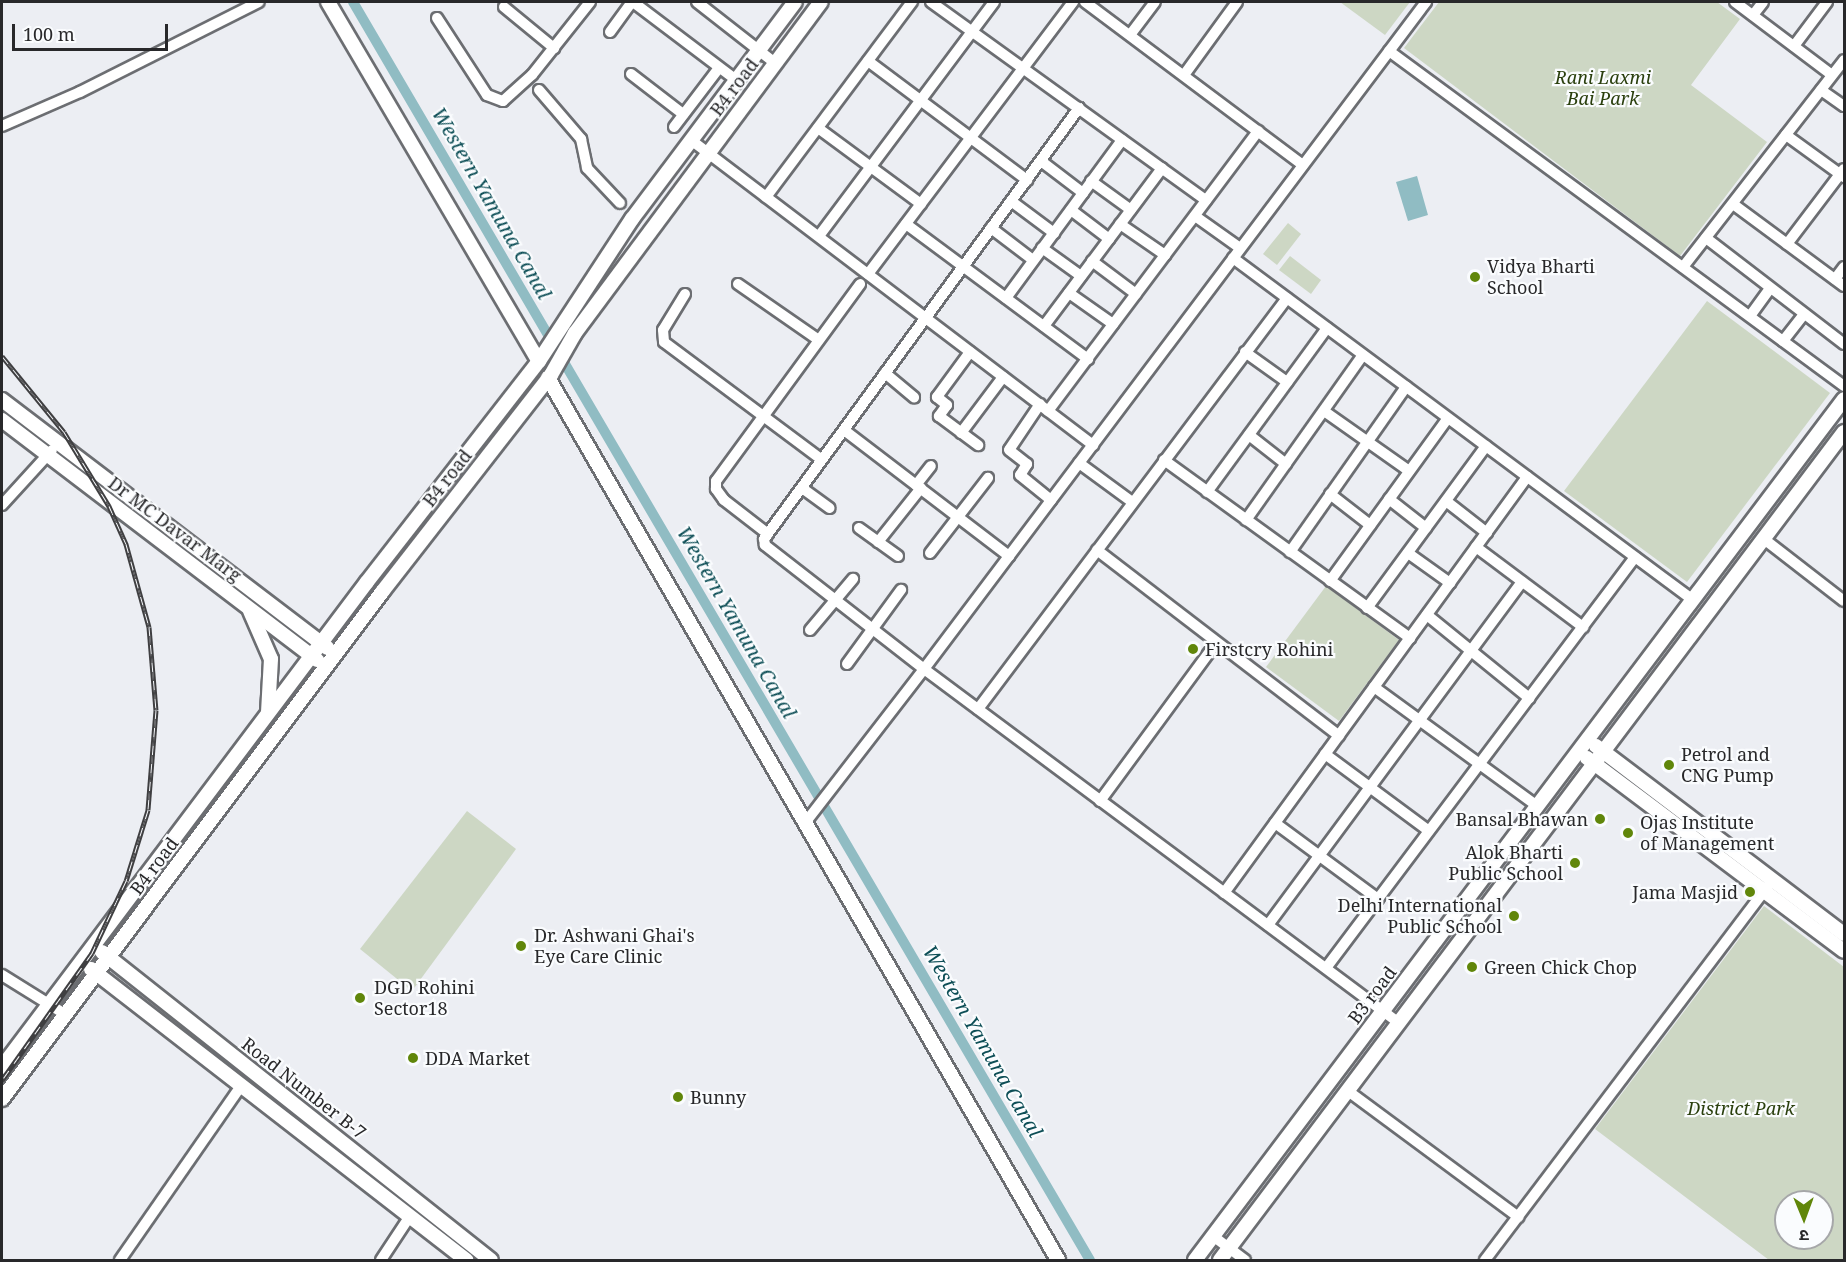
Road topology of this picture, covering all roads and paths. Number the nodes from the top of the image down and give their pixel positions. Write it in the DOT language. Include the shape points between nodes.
graph roads {
  1 [pos="259,2"];
  2 [pos="328,2"];
  3 [pos="590,2"];
  4 [pos="633,2"];
  5 [pos="700,2"];
  6 [pos="795,2"];
  7 [pos="821,2"];
  8 [pos="912,2"];
  9 [pos="931,2"];
  10 [pos="994,2"];
  11 [pos="1073,2"];
  12 [pos="1085,2"];
  13 [pos="1155,2"];
  14 [pos="1223,2"];
  15 [pos="1426,2"];
  16 [pos="1735,2"];
  17 [pos="1763,2"];
  18 [pos="1827,2"];
  19 [pos="1235,5"];
  20 [pos="504,6"];
  21 [pos="1753,15"];
  22 [pos="436,18"];
  23 [pos="971,30"];
  24 [pos="610,32"];
  25 [pos="1130,35"];
  26 [pos="1794,46"];
  27 [pos="554,48"];
  28 [pos="759,50"];
  29 [pos="1389,51"];
  30 [pos="1845,60"];
  31 [pos="868,61"];
  32 [pos="775,63"];
  33 [pos="718,68"];
  34 [pos="1023,68"];
  35 [pos="631,74"];
  36 [pos="1184,75"];
  37 [pos="1832,75"];
  38 [pos="736,80"];
  39 [pos="540,90"];
  40 [pos="1821,90"];
  41 [pos="921,101"];
  42 [pos="1845,106"];
  43 [pos="1079,108"];
  44 [pos="683,114"];
  45 [pos="2,126"];
  46 [pos="674,127"];
  47 [pos="818,128"];
  48 [pos="1258,131"];
  49 [pos="1786,135"];
  50 [pos="972,139"];
  51 [pos="691,140"];
  52 [pos="1122,140"];
  53 [pos="707,152"];
  54 [pos="1041,161"];
  55 [pos="1303,165"];
  56 [pos="870,166"];
  57 [pos="1162,168"];
  58 [pos="1843,174"];
  59 [pos="1026,180"];
  60 [pos="1092,182"];
  61 [pos="1083,192"];
  62 [pos="766,197"];
  63 [pos="1206,200"];
  64 [pos="1011,201"];
  65 [pos="620,203"];
  66 [pos="921,204"];
  67 [pos="1733,204"];
  68 [pos="1071,210"];
  69 [pos="1131,210"];
  70 [pos="1195,216"];
  71 [pos="906,224"];
  72 [pos="1120,224"];
  73 [pos="991,228"];
  74 [pos="1054,233"];
  75 [pos="819,236"];
  76 [pos="1706,238"];
  77 [pos="1109,239"];
  78 [pos="1787,244"];
  79 [pos="1042,248"];
  80 [pos="1240,248"];
  81 [pos="1165,255"];
  82 [pos="1233,258"];
  83 [pos="1033,260"];
  84 [pos="1092,261"];
  85 [pos="963,266"];
  86 [pos="1683,267"];
  87 [pos="1845,267"];
  88 [pos="868,274"];
  89 [pos="1081,276"];
  90 [pos="1840,282"];
  91 [pos="738,284"];
  92 [pos="860,284"];
  93 [pos="1770,288"];
  94 [pos="1069,293"];
  95 [pos="684,294"];
  96 [pos="1136,294"];
  97 [pos="1006,298"];
  98 [pos="1287,298"];
  99 [pos="1804,314"];
  100 [pos="1750,316"];
  101 [pos="926,318"];
  102 [pos="1113,324"];
  103 [pos="1044,326"];
  104 [pos="1327,328"];
  105 [pos="819,340"];
  106 [pos="1783,341"];
  107 [pos="1845,344"];
  108 [pos="970,352"];
  109 [pos="1245,352"];
  110 [pos="1363,355"];
  111 [pos="542,358"];
  112 [pos="1088,359"];
  113 [pos="885,373"];
  114 [pos="549,376"];
  115 [pos="1003,376"];
  116 [pos="1287,382"];
  117 [pos="1845,386"];
  118 [pos="1406,387"];
  119 [pos="914,397"];
  120 [pos="1845,399"];
  121 [pos="2,400"];
  122 [pos="1044,408"];
  123 [pos="1324,411"];
  124 [pos="762,417"];
  125 [pos="1448,418"];
  126 [pos="2,420"];
  127 [pos="844,430"];
  128 [pos="1845,432"];
  129 [pos="961,433"];
  130 [pos="1249,435"];
  131 [pos="1367,442"];
  132 [pos="59,444"];
  133 [pos="1093,445"];
  134 [pos="978,446"];
  135 [pos="1486,446"];
  136 [pos="48,455"];
  137 [pos="821,459"];
  138 [pos="1164,460"];
  139 [pos="1079,463"];
  140 [pos="1286,464"];
  141 [pos="931,466"];
  142 [pos="1408,471"];
  143 [pos="1527,477"];
  144 [pos="988,478"];
  145 [pos="919,487"];
  146 [pos="802,488"];
  147 [pos="1207,492"];
  148 [pos="1330,494"];
  149 [pos="1389,499"];
  150 [pos="1051,500"];
  151 [pos="1446,501"];
  152 [pos="1132,502"];
  153 [pos="2,505"];
  154 [pos="830,508"];
  155 [pos="958,517"];
  156 [pos="1246,520"];
  157 [pos="1370,525"];
  158 [pos="859,528"];
  159 [pos="1426,528"];
  160 [pos="1487,533"];
  161 [pos="768,534"];
  162 [pos="1764,539"];
  163 [pos="878,542"];
  164 [pos="1476,548"];
  165 [pos="1097,550"];
  166 [pos="1290,552"];
  167 [pos="930,553"];
  168 [pos="1408,553"];
  169 [pos="898,556"];
  170 [pos="1009,556"];
  171 [pos="1635,557"];
  172 [pos="853,579"];
  173 [pos="1330,581"];
  174 [pos="1522,582"];
  175 [pos="1450,583"];
  176 [pos="901,590"];
  177 [pos="835,600"];
  178 [pos="1693,600"];
  179 [pos="1845,601"];
  180 [pos="248,607"];
  181 [pos="1368,608"];
  182 [pos="1427,615"];
  183 [pos="1583,627"];
  184 [pos="872,629"];
  185 [pos="810,630"];
  186 [pos="1410,638"];
  187 [pos="1217,642"];
  188 [pos="321,643"];
  189 [pos="1470,650"];
  190 [pos="335,655"];
  191 [pos="312,656"];
  192 [pos="848,664"];
  193 [pos="325,668"];
  194 [pos="924,669"];
  195 [pos="1374,687"];
  196 [pos="1529,698"];
  197 [pos="978,709"];
  198 [pos="267,714"];
  199 [pos="1419,720"];
  200 [pos="1339,736"];
  201 [pos="1583,745"];
  202 [pos="1325,754"];
  203 [pos="1599,757"];
  204 [pos="1479,764"];
  205 [pos="1370,787"];
  206 [pos="1100,801"];
  207 [pos="1537,806"];
  208 [pos="809,819"];
  209 [pos="188,820"];
  210 [pos="1275,823"];
  211 [pos="203,831"];
  212 [pos="1429,831"];
  213 [pos="1318,855"];
  214 [pos="1768,885"];
  215 [pos="1224,893"];
  216 [pos="1378,899"];
  217 [pos="1268,925"];
  218 [pos="1845,934"];
  219 [pos="94,944"];
  220 [pos="1845,951"];
  221 [pos="108,957"];
  222 [pos="81,961"];
  223 [pos="1326,968"];
  224 [pos="96,973"];
  225 [pos="2,975"];
  226 [pos="50,1003"];
  227 [pos="1383,1011"];
  228 [pos="65,1014"];
  229 [pos="1399,1023"];
  230 [pos="2,1067"];
  231 [pos="241,1086"];
  232 [pos="1348,1091"];
  233 [pos="2,1099"];
  234 [pos="410,1216"];
  235 [pos="1518,1217"];
  236 [pos="1213,1236"];
  237 [pos="1229,1248"];
  238 [pos="120,1260"];
  239 [pos="381,1260"];
  240 [pos="466,1260"];
  241 [pos="488,1260"];
  242 [pos="1058,1260"];
  243 [pos="1194,1260"];
  244 [pos="1220,1260"];
  245 [pos="1245,1260"];
  246 [pos="1485,1260"];
  1 -- 45 [label="street" via="80,92"];
  2 -- 111 [label="street"];
  3 -- 27 [label="street"];
  4 -- 24 [label="street"];
  4 -- 33 [label="street"];
  5 -- 28 [label="street"];
  6 -- 28 [label="street, B4 road"];
  7 -- 32 [label="street, B4 road"];
  8 -- 31 [label="street"];
  9 -- 23 [label="street"];
  10 -- 23 [label="street"];
  11 -- 34 [label="street"];
  12 -- 25 [label="street"];
  13 -- 25 [label="street"];
  14 -- 19 [label="street"];
  15 -- 29 [label="street"];
  16 -- 21 [label="street"];
  17 -- 21 [label="street"];
  18 -- 26 [label="street"];
  19 -- 36 [label="street"];
  20 -- 27 [label="street"];
  21 -- 26 [label="street"];
  22 -- 27 [label="street" via="494,101 510,98"];
  23 -- 34 [label="street"];
  23 -- 41 [label="street"];
  25 -- 36 [label="street"];
  26 -- 37 [label="street"];
  28 -- 32 [label="street"];
  28 -- 38 [label="street, B4 road"];
  29 -- 55 [label="street"];
  29 -- 86 [label="street"];
  30 -- 37 [label="street"];
  31 -- 41 [label="street"];
  31 -- 47 [label="street"];
  32 -- 53 [label="street, B4 road"];
  33 -- 38 [label="street"];
  33 -- 44 [label="street"];
  34 -- 43 [label="street"];
  34 -- 50 [label="street"];
  35 -- 44 [label="street"];
  36 -- 48 [label="street"];
  37 -- 40 [label="street"];
  38 -- 51 [label="street, B4 road"];
  39 -- 65 [label="street" via="581,139 587,168"];
  40 -- 42 [label="street"];
  40 -- 49 [label="street"];
  41 -- 50 [label="street"];
  41 -- 56 [label="street"];
  43 -- 52 [label="street"];
  43 -- 54 [label="street"];
  44 -- 46 [label="street"];
  47 -- 56 [label="street"];
  47 -- 62 [label="street"];
  48 -- 55 [label="street"];
  48 -- 63 [label="street"];
  49 -- 58 [label="street"];
  49 -- 67 [label="street"];
  50 -- 59 [label="street"];
  50 -- 66 [label="street"];
  51 -- 53 [label="street"];
  51 -- 111 [label="street, B4 road" via="567,314"];
  52 -- 57 [label="street"];
  52 -- 60 [label="street"];
  53 -- 62 [label="street"];
  53 -- 114 [label="street, B4 road" via="574,333"];
  54 -- 59 [label="street"];
  54 -- 61 [label="street"];
  55 -- 80 [label="street"];
  56 -- 66 [label="street"];
  56 -- 75 [label="street"];
  57 -- 63 [label="street"];
  57 -- 69 [label="street"];
  58 -- 78 [label="street"];
  59 -- 64 [label="street"];
  60 -- 61 [label="street"];
  60 -- 69 [label="street"];
  61 -- 68 [label="street"];
  62 -- 75 [label="street"];
  63 -- 70 [label="street"];
  64 -- 73 [label="street"];
  64 -- 74 [label="street"];
  66 -- 71 [label="street"];
  67 -- 76 [label="street"];
  67 -- 78 [label="street"];
  68 -- 74 [label="street"];
  68 -- 77 [label="street"];
  69 -- 72 [label="street"];
  70 -- 80 [label="street"];
  70 -- 81 [label="street"];
  71 -- 85 [label="street"];
  71 -- 88 [label="street"];
  72 -- 77 [label="street"];
  72 -- 81 [label="street"];
  73 -- 83 [label="street"];
  73 -- 85 [label="street"];
  74 -- 79 [label="street"];
  75 -- 88 [label="street"];
  76 -- 86 [label="street"];
  76 -- 93 [label="street"];
  77 -- 84 [label="street"];
  78 -- 90 [label="street"];
  79 -- 83 [label="street"];
  79 -- 89 [label="street"];
  80 -- 82 [label="street"];
  81 -- 96 [label="street"];
  82 -- 98 [label="street"];
  82 -- 133 [label="street"];
  83 -- 97 [label="street"];
  84 -- 89 [label="street"];
  84 -- 96 [label="street"];
  85 -- 97 [label="street"];
  85 -- 101 [label="street"];
  86 -- 100 [label="street"];
  87 -- 90 [label="street"];
  88 -- 101 [label="street"];
  89 -- 94 [label="street"];
  91 -- 105 [label="street"];
  92 -- 105 [label="street"];
  93 -- 99 [label="street"];
  93 -- 100 [label="street"];
  94 -- 102 [label="street"];
  94 -- 103 [label="street"];
  95 -- 124 [label="street" via="663,330 664,342"];
  96 -- 102 [label="street"];
  97 -- 103 [label="street"];
  98 -- 104 [label="street"];
  98 -- 109 [label="street"];
  99 -- 106 [label="street"];
  99 -- 107 [label="street"];
  100 -- 106 [label="street"];
  101 -- 108 [label="street"];
  101 -- 113 [label="street"];
  102 -- 112 [label="street"];
  103 -- 112 [label="street"];
  104 -- 110 [label="street"];
  104 -- 116 [label="street"];
  105 -- 124 [label="street"];
  106 -- 117 [label="street"];
  108 -- 115 [label="street"];
  108 -- 129 [label="street" via="937,397 947,405 939,416"];
  109 -- 116 [label="street"];
  109 -- 138 [label="street"];
  110 -- 118 [label="street"];
  110 -- 123 [label="street"];
  111 -- 188 [label="street, B4 road"];
  112 -- 122 [label="street"];
  113 -- 119 [label="street"];
  113 -- 127 [label="street"];
  114 -- 190 [label="street, B4 road"];
  114 -- 208 [label="street"];
  115 -- 122 [label="street"];
  115 -- 129 [label="street"];
  116 -- 130 [label="street"];
  118 -- 125 [label="street"];
  118 -- 131 [label="street"];
  120 -- 178 [label="street, B3 road"];
  121 -- 132 [label="street"];
  122 -- 133 [label="street"];
  122 -- 150 [label="street" via="1009,450 1027,464 1020,475"];
  123 -- 131 [label="street"];
  123 -- 140 [label="street"];
  124 -- 137 [label="street"];
  124 -- 161 [label="street" via="723,466 716,489"];
  125 -- 135 [label="street"];
  125 -- 142 [label="street"];
  126 -- 136 [label="street, Dr MC Davar Marg"];
  127 -- 137 [label="street"];
  127 -- 145 [label="street"];
  128 -- 162 [label="street"];
  129 -- 134 [label="street"];
  130 -- 140 [label="street"];
  130 -- 147 [label="street"];
  131 -- 142 [label="street"];
  131 -- 148 [label="street"];
  132 -- 136 [label="street"];
  132 -- 188 [label="street"];
  133 -- 139 [label="street"];
  135 -- 143 [label="street"];
  135 -- 151 [label="street"];
  136 -- 153 [label="street"];
  136 -- 180 [label="street, Dr MC Davar Marg"];
  137 -- 146 [label="street"];
  138 -- 147 [label="street"];
  138 -- 152 [label="street"];
  139 -- 150 [label="street"];
  139 -- 152 [label="street"];
  140 -- 156 [label="street"];
  141 -- 145 [label="street"];
  142 -- 149 [label="street"];
  143 -- 160 [label="street"];
  143 -- 171 [label="street"];
  144 -- 155 [label="street"];
  145 -- 155 [label="street"];
  145 -- 163 [label="street"];
  146 -- 154 [label="street"];
  146 -- 161 [label="street"];
  147 -- 156 [label="street"];
  148 -- 157 [label="street"];
  148 -- 166 [label="street"];
  149 -- 157 [label="street"];
  149 -- 159 [label="street"];
  150 -- 170 [label="street"];
  151 -- 159 [label="street"];
  151 -- 160 [label="street"];
  152 -- 165 [label="street"];
  155 -- 167 [label="street"];
  155 -- 170 [label="street"];
  156 -- 166 [label="street"];
  157 -- 173 [label="street"];
  158 -- 163 [label="street"];
  159 -- 168 [label="street"];
  160 -- 164 [label="street"];
  161 -- 177 [label="street" via="765,545"];
  162 -- 179 [label="street"];
  162 -- 203 [label="street"];
  163 -- 169 [label="street"];
  164 -- 174 [label="street"];
  164 -- 175 [label="street"];
  165 -- 187 [label="street"];
  165 -- 197 [label="street"];
  166 -- 173 [label="street"];
  168 -- 175 [label="street"];
  168 -- 181 [label="street"];
  170 -- 194 [label="street"];
  171 -- 178 [label="street"];
  171 -- 183 [label="street"];
  172 -- 177 [label="street"];
  173 -- 181 [label="street"];
  174 -- 183 [label="street"];
  174 -- 189 [label="street"];
  175 -- 182 [label="street"];
  176 -- 184 [label="street"];
  177 -- 184 [label="street"];
  177 -- 185 [label="street"];
  178 -- 201 [label="street, B3 road"];
  180 -- 191 [label="street, Dr MC Davar Marg"];
  180 -- 198 [label="street" via="271,659"];
  181 -- 186 [label="street"];
  182 -- 186 [label="street"];
  182 -- 189 [label="street"];
  183 -- 196 [label="street"];
  184 -- 192 [label="street"];
  184 -- 194 [label="street"];
  186 -- 195 [label="street"];
  187 -- 200 [label="street"];
  187 -- 206 [label="street"];
  188 -- 190 [label="street"];
  188 -- 191 [label="street, B4 road"];
  189 -- 196 [label="street"];
  189 -- 199 [label="street"];
  190 -- 193 [label="street, B4 road"];
  191 -- 193 [label="street, Dr MC Davar Marg"];
  191 -- 198 [label="street, B4 road"];
  193 -- 211 [label="street, B4 road"];
  194 -- 197 [label="street"];
  194 -- 208 [label="street"];
  195 -- 199 [label="street"];
  195 -- 200 [label="street"];
  196 -- 204 [label="street"];
  197 -- 206 [label="street"];
  198 -- 209 [label="street, B4 road"];
  199 -- 204 [label="street"];
  199 -- 205 [label="street"];
  200 -- 202 [label="street"];
  201 -- 203 [label="street"];
  201 -- 207 [label="street, B3 road"];
  202 -- 205 [label="street"];
  202 -- 210 [label="street"];
  203 -- 214 [label="street"];
  203 -- 229 [label="street"];
  204 -- 207 [label="street"];
  204 -- 212 [label="street"];
  205 -- 212 [label="street"];
  205 -- 213 [label="street"];
  206 -- 215 [label="street"];
  207 -- 227 [label="street, B3 road"];
  208 -- 242 [label="street"];
  209 -- 211 [label="street"];
  209 -- 219 [label="street, B4 road"];
  210 -- 213 [label="street"];
  210 -- 215 [label="street"];
  211 -- 221 [label="street, B4 road"];
  212 -- 216 [label="street"];
  213 -- 216 [label="street"];
  213 -- 217 [label="street"];
  214 -- 218 [label="street"];
  214 -- 220 [label="street"];
  214 -- 235 [label="street"];
  215 -- 217 [label="street"];
  216 -- 223 [label="street"];
  217 -- 223 [label="street"];
  219 -- 221 [label="street, Road Number B-7"];
  219 -- 222 [label="street, B4 road"];
  221 -- 224 [label="street, B4 road"];
  221 -- 241 [label="street, Road Number B-7"];
  222 -- 224 [label="street, Road Number B-7"];
  222 -- 226 [label="street, B4 road"];
  223 -- 227 [label="street"];
  224 -- 228 [label="street, B4 road"];
  224 -- 231 [label="street, Road Number B-7"];
  225 -- 226 [label="street"];
  226 -- 228 [label="street"];
  226 -- 230 [label="street, B4 road"];
  227 -- 229 [label="street"];
  227 -- 236 [label="street, B3 road"];
  228 -- 233 [label="street, B4 road"];
  229 -- 232 [label="street"];
  231 -- 234 [label="street, Road Number B-7"];
  231 -- 238 [label="street"];
  232 -- 235 [label="street"];
  232 -- 237 [label="street"];
  234 -- 239 [label="street"];
  234 -- 240 [label="street, Road Number B-7"];
  235 -- 246 [label="street"];
  236 -- 237 [label="street"];
  236 -- 243 [label="street, B3 road"];
  237 -- 244 [label="street"];
  237 -- 245 [label="street"];
}
